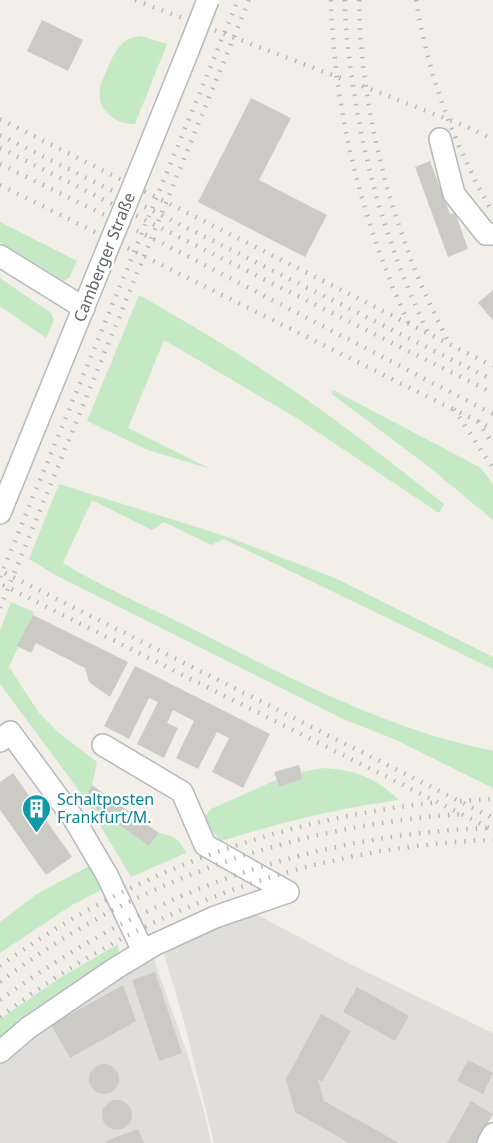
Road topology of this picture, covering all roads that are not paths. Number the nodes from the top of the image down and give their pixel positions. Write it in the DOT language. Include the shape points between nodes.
graph roads {
  1 [pos="208,0"];
  2 [pos="440,139"];
  3 [pos="493,234"];
  4 [pos="0,256"];
  5 [pos="84,308"];
  6 [pos="0,513"];
  7 [pos="0,741"];
  8 [pos="104,745"];
  9 [pos="143,951"];
  10 [pos="0,1052"];
  11 [pos="493,1134"];
  12 [pos="488,1143"];
  1 -- 5 [label="street, Camberger Straße, bridge"];
  2 -- 3 [label="street" via="454,194 486,234"];
  4 -- 5 [label="street"];
  5 -- 6 [label="street, Camberger Straße"];
  7 -- 9 [label="street" via="10,732 74,819"];
  8 -- 9 [label="street" via="182,792 205,845 288,892 215,917"];
  9 -- 10 [label="street" via="28,1028"];
  11 -- 12 [label="street"];
}
